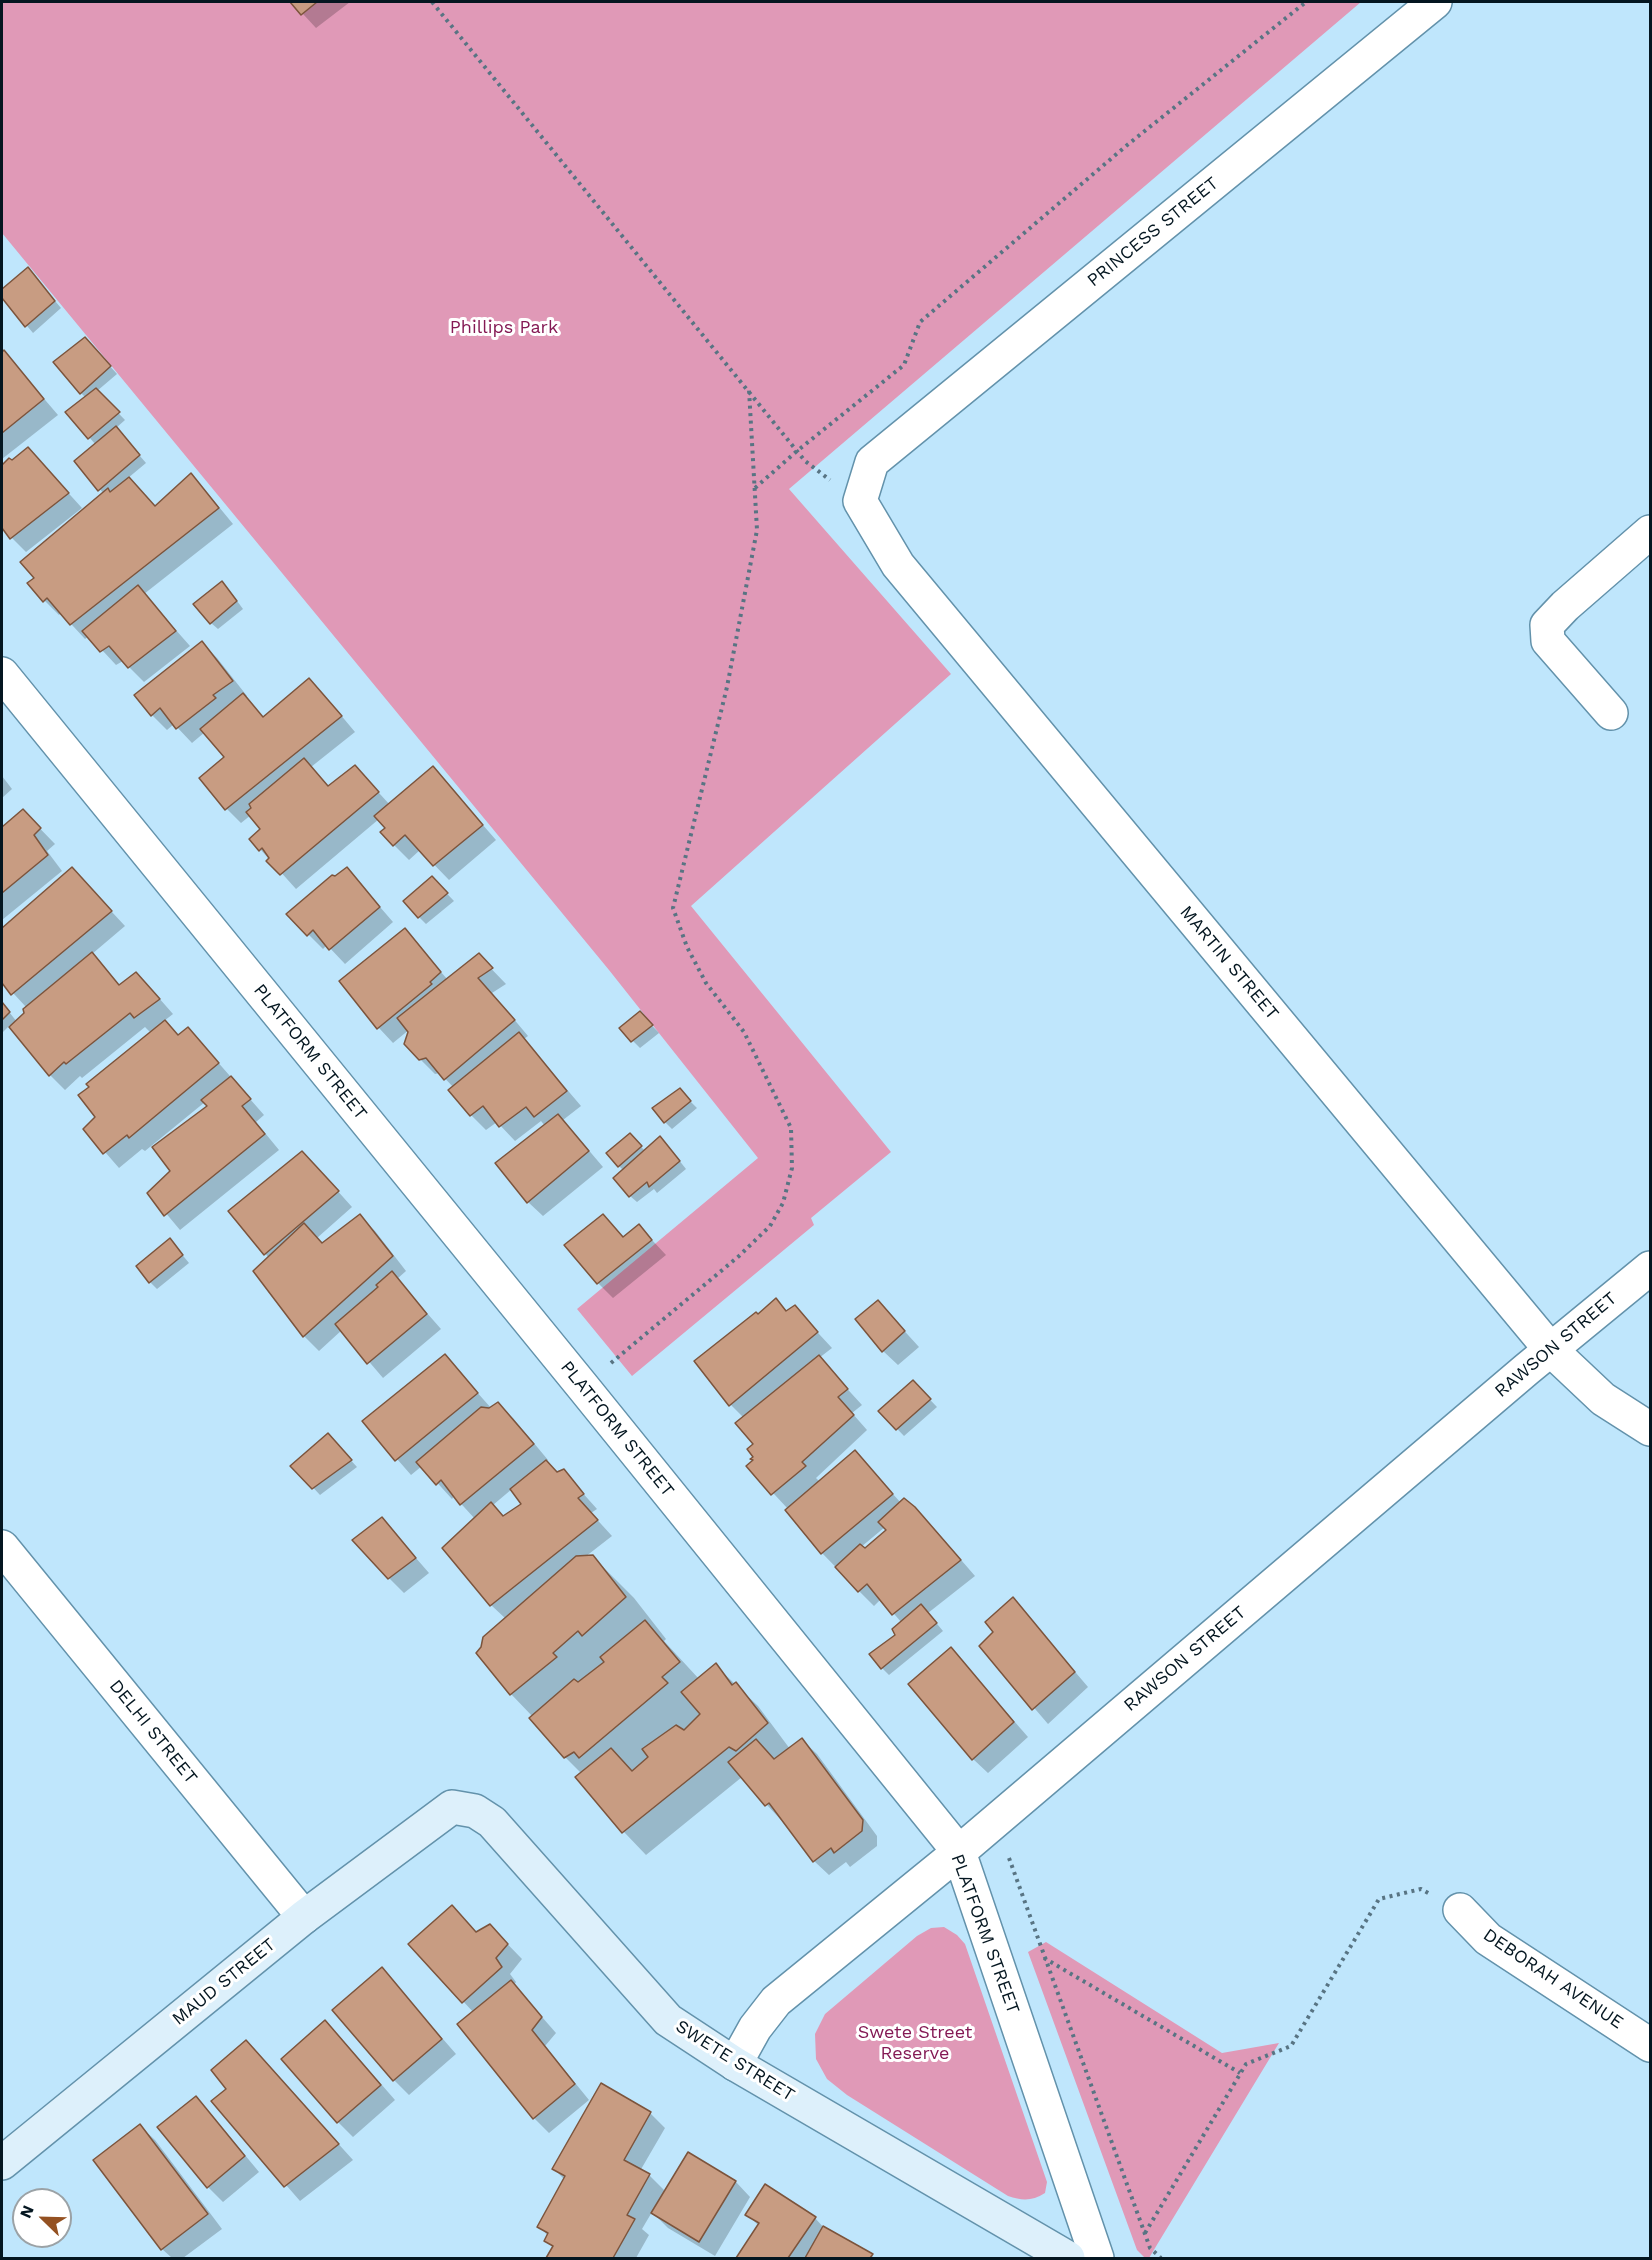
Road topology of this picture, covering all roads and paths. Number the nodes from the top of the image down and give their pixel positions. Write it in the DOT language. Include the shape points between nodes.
graph roads {
  1 [pos="432,2"];
  2 [pos="1306,2"];
  3 [pos="1435,2"];
  4 [pos="748,390"];
  5 [pos="797,451"];
  6 [pos="754,488"];
  7 [pos="860,501"];
  8 [pos="1650,532"];
  9 [pos="2,674"];
  10 [pos="1611,713"];
  11 [pos="1650,1268"];
  12 [pos="1550,1349"];
  13 [pos="583,1387"];
  14 [pos="1650,1429"];
  15 [pos="2,1547"];
  16 [pos="452,1807"];
  17 [pos="996,1819"];
  18 [pos="959,1852"];
  19 [pos="1460,1910"];
  20 [pos="304,1917"];
  21 [pos="1044,1958"];
  22 [pos="1650,2044"];
  23 [pos="735,2064"];
  24 [pos="1240,2073"];
  25 [pos="2,2163"];
  26 [pos="1145,2233"];
  27 [pos="1068,2259"];
  28 [pos="1097,2259"];
  29 [pos="1161,2259"];
  1 -- 4 [label="path"];
  2 -- 5 [label="path" via="1126,146 920,322 904,365"];
  3 -- 7 [label="street, PRINCESS STREET" via="872,462"];
  4 -- 5 [label="path"];
  4 -- 6 [label="path"];
  5 -- 6 [label="path"];
  5 -- 7 [label="path" via="812,467"];
  6 -- 13 [label="path" via="757,530 727,687 673,908 706,983 744,1032 787,1119 791,1128 792,1168 783,1203 770,1226"];
  7 -- 12 [label="street, MARTIN STREET" via="898,565"];
  8 -- 10 [label="street" via="1547,625 1548,641"];
  9 -- 13 [label="street, PLATFORM STREET"];
  11 -- 12 [label="street, RAWSON STREET"];
  12 -- 14 [label="street, MARTIN STREET" via="1603,1399"];
  12 -- 17 [label="street, RAWSON STREET"];
  13 -- 18 [label="street, PLATFORM STREET"];
  15 -- 20 [label="street, DELHI STREET"];
  16 -- 20 [label="street, MAUD STREET"];
  16 -- 23 [label="street, SWETE STREET" via="475,1811 492,1822 668,2020"];
  17 -- 18 [label="street, RAWSON STREET"];
  17 -- 21 [label="path"];
  18 -- 23 [label="street, RAWSON STREET" via="776,2001"];
  18 -- 28 [label="street, PLATFORM STREET"];
  19 -- 22 [label="street, DEBORAH AVENUE" via="1488,1939"];
  19 -- 24 [label="path" via="1421,1889 1378,1899 1291,2046 1246,2064"];
  20 -- 25 [label="street, MAUD STREET"];
  21 -- 24 [label="path"];
  21 -- 26 [label="path"];
  23 -- 27 [label="street, SWETE STREET"];
  24 -- 26 [label="path"];
  26 -- 29 [label="path" via="1150,2248"];
}
